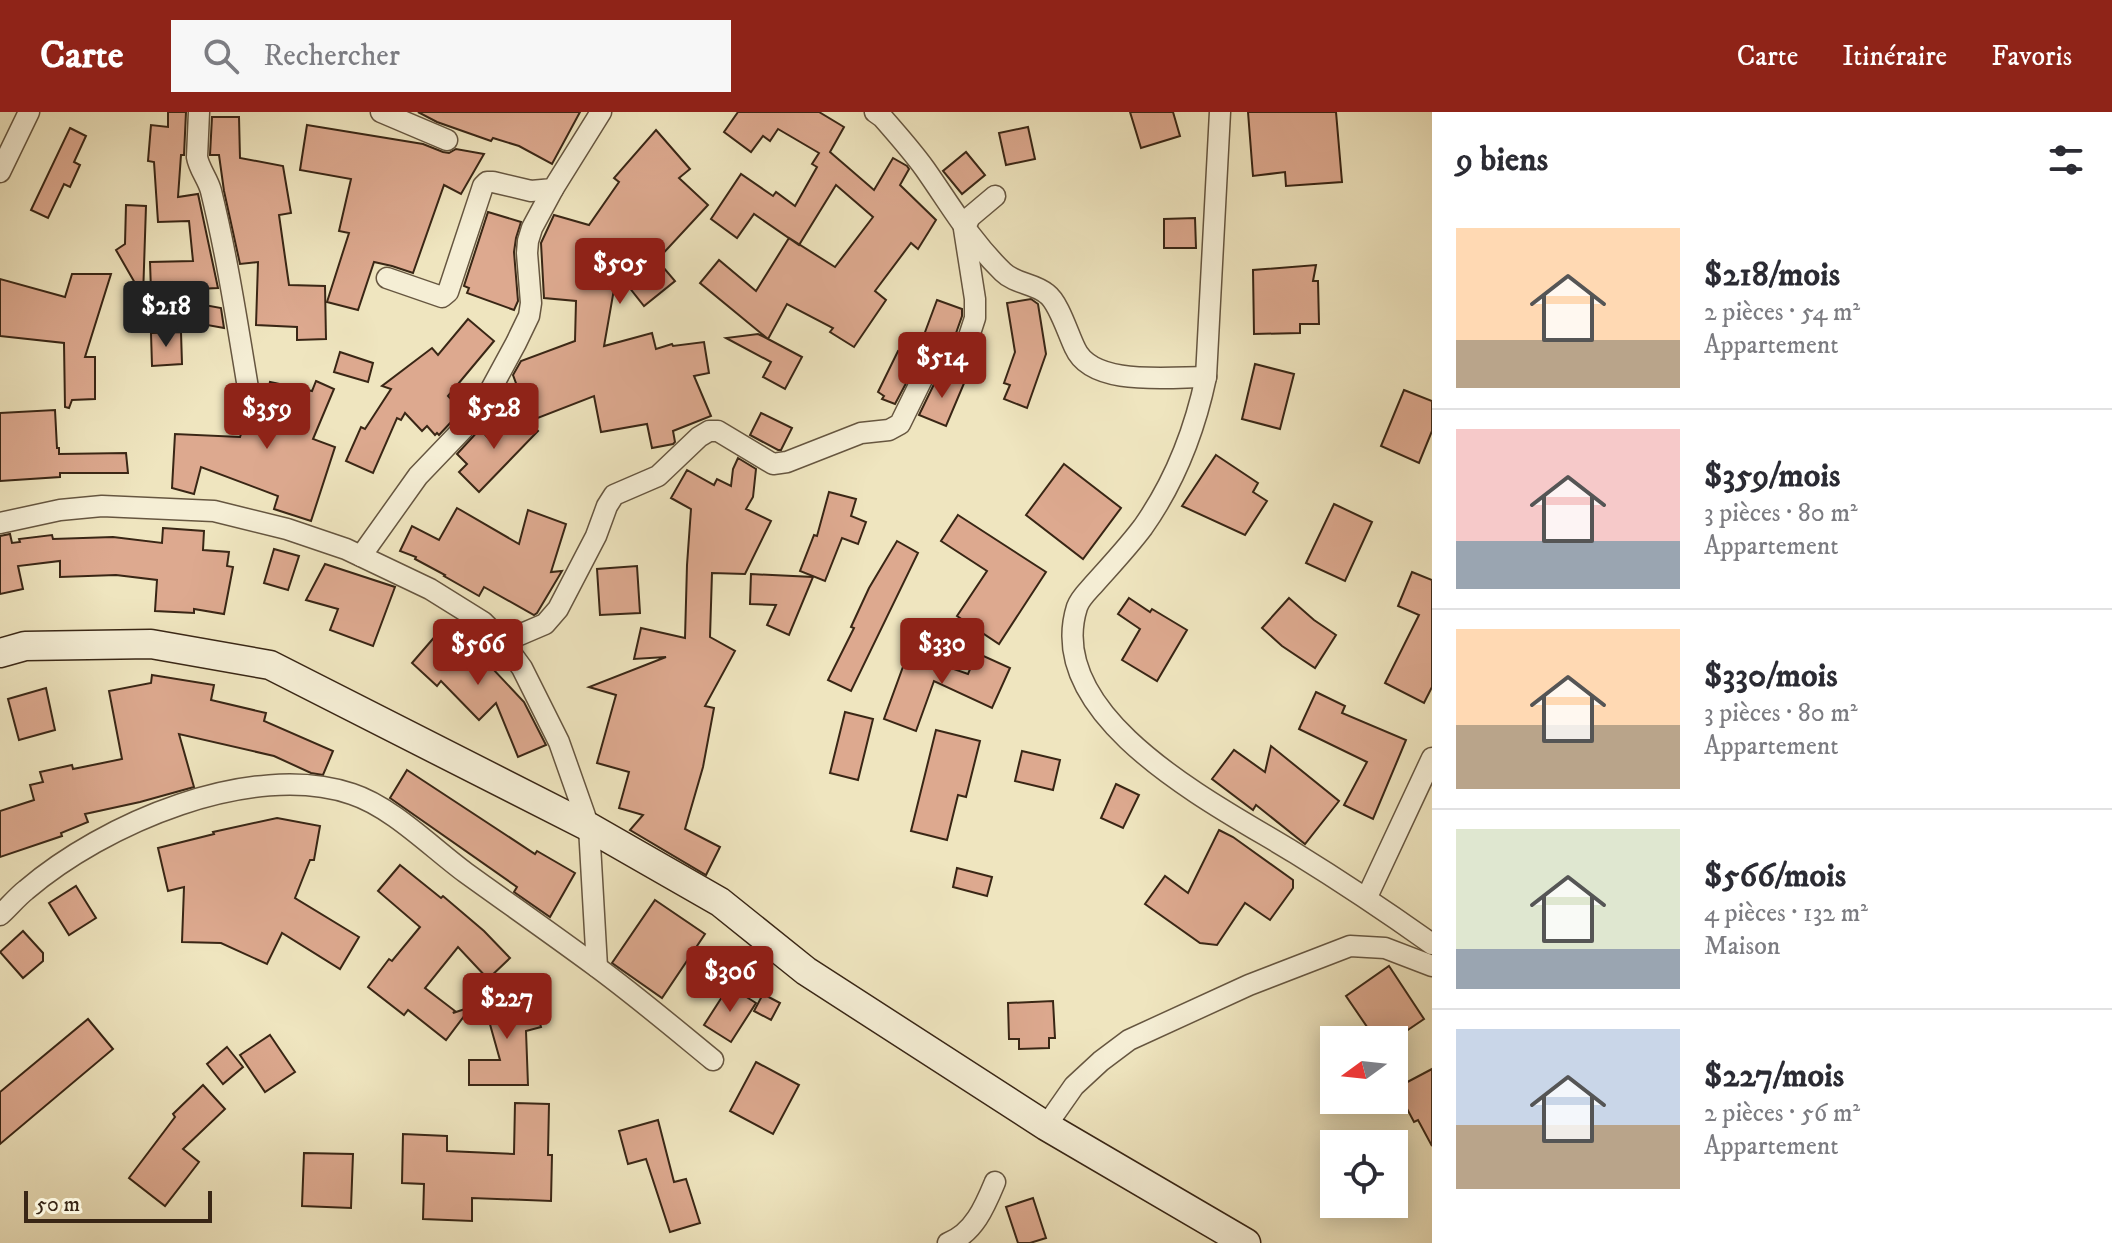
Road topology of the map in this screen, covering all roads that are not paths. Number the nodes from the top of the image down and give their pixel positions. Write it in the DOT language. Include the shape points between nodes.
graph roads {
  1 [pos="29,112"];
  2 [pos="199,112"];
  3 [pos="381,112"];
  4 [pos="601,112"];
  5 [pos="875,112"];
  6 [pos="1220,112"];
  7 [pos="447,140"];
  8 [pos="0,172"];
  9 [pos="553,189"];
  10 [pos="995,196"];
  11 [pos="964,229"];
  12 [pos="387,278"];
  13 [pos="1206,377"];
  14 [pos="248,388"];
  15 [pos="0,523"];
  16 [pos="361,556"];
  17 [pos="503,642"];
  18 [pos="0,653"];
  19 [pos="1432,758"];
  20 [pos="589,827"];
  21 [pos="1367,897"];
  22 [pos="0,915"];
  23 [pos="1432,944"];
  24 [pos="1432,966"];
  25 [pos="597,967"];
  26 [pos="713,1060"];
  27 [pos="1046,1126"];
  28 [pos="995,1182"];
  29 [pos="948,1243"];
  30 [pos="1246,1243"];
  1 -- 8 [label="street"];
  2 -- 14 [label="street" via="197,157 211,188"];
  3 -- 7 [label="street"];
  4 -- 9 [label="street"];
  5 -- 11 [label="street" via="925,169"];
  6 -- 13 [label="street"];
  9 -- 12 [label="street" via="531,191 487,182 442,297"];
  9 -- 16 [label="street" via="528,241 531,303 516,343 484,402 418,476"];
  10 -- 11 [label="street"];
  11 -- 13 [label="street" via="1005,274 1046,292 1077,354 1094,368 1121,376"];
  11 -- 17 [label="street" via="975,299 968,341 960,364 928,367 900,424 773,464 718,431 709,431 658,476 614,495 558,609 545,624"];
  13 -- 21 [label="street" via="1182,456 1157,504 1077,604 1073,655 1101,711 1124,737 1199,795"];
  15 -- 16 [label="street" via="102,506 214,511 287,529"];
  16 -- 17 [label="street" via="430,589 483,622"];
  17 -- 20 [label="street" via="559,742"];
  18 -- 20 [label="main road" via="54,644 151,644 270,665"];
  19 -- 21 [label="street"];
  20 -- 25 [label="street"];
  20 -- 27 [label="main road" via="720,902 806,971"];
  21 -- 23 [label="street"];
  22 -- 25 [label="street" via="26,889 74,856 166,809 222,792 311,785 379,806"];
  24 -- 27 [label="street" via="1385,948 1350,946 1249,985 1129,1040 1074,1086"];
  25 -- 26 [label="street"];
  27 -- 30 [label="main road"];
  28 -- 29 [label="street" via="965,1234"];
}
